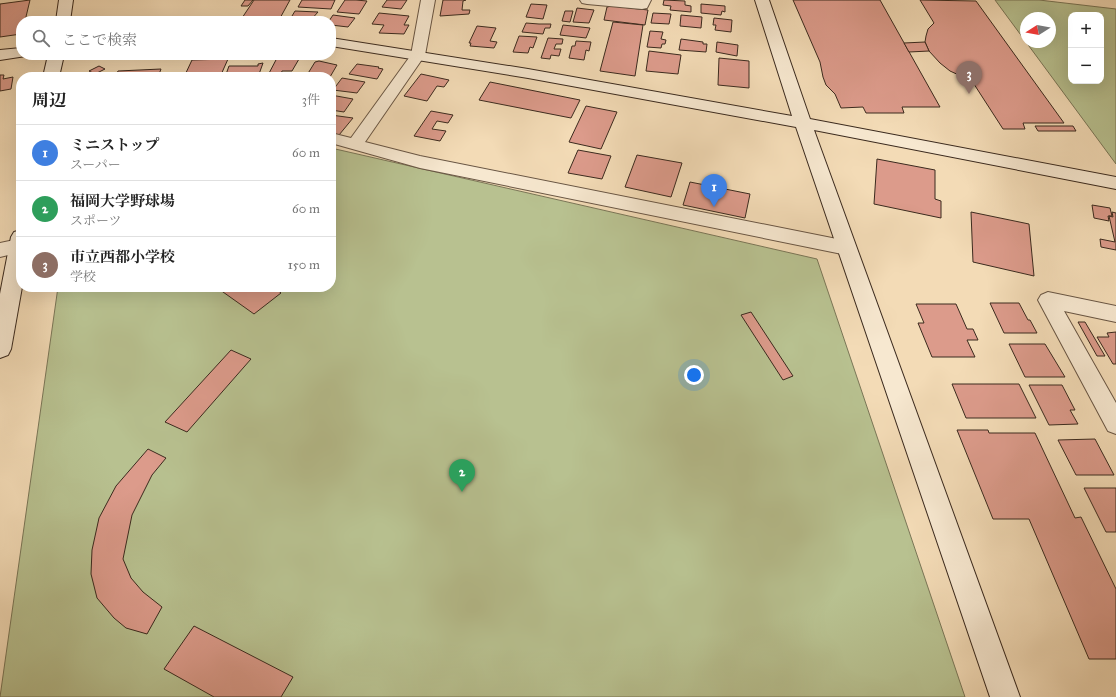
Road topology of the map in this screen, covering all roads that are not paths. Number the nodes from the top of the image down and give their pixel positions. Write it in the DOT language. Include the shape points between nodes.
graph roads {
  1 [pos="66,0"];
  2 [pos="428,0"];
  3 [pos="587,0"];
  4 [pos="644,0"];
  5 [pos="762,0"];
  6 [pos="63,16"];
  7 [pos="336,43"];
  8 [pos="16,54"];
  9 [pos="418,55"];
  10 [pos="0,56"];
  11 [pos="55,60"];
  12 [pos="52,72"];
  13 [pos="803,123"];
  14 [pos="336,140"];
  15 [pos="354,145"];
  16 [pos="1116,183"];
  17 [pos="13,244"];
  18 [pos="847,248"];
  19 [pos="1116,314"];
  20 [pos="0,349"];
  21 [pos="1116,424"];
  22 [pos="1005,697"];
  1 -- 6 [label="street"];
  2 -- 9 [label="street"];
  3 -- 4 [label="street" via="642,5"];
  5 -- 13 [label="street"];
  7 -- 9 [label="street"];
  8 -- 10 [label="street"];
  9 -- 13 [label="street"];
  9 -- 15 [label="street"];
  11 -- 12 [label="street"];
  13 -- 16 [label="street"];
  13 -- 18 [label="street"];
  14 -- 15 [label="street"];
  15 -- 18 [label="street" via="420,162"];
  17 -- 20 [label="street"];
  18 -- 22 [label="street"];
  19 -- 21 [label="street" via="1048,300"];
}
